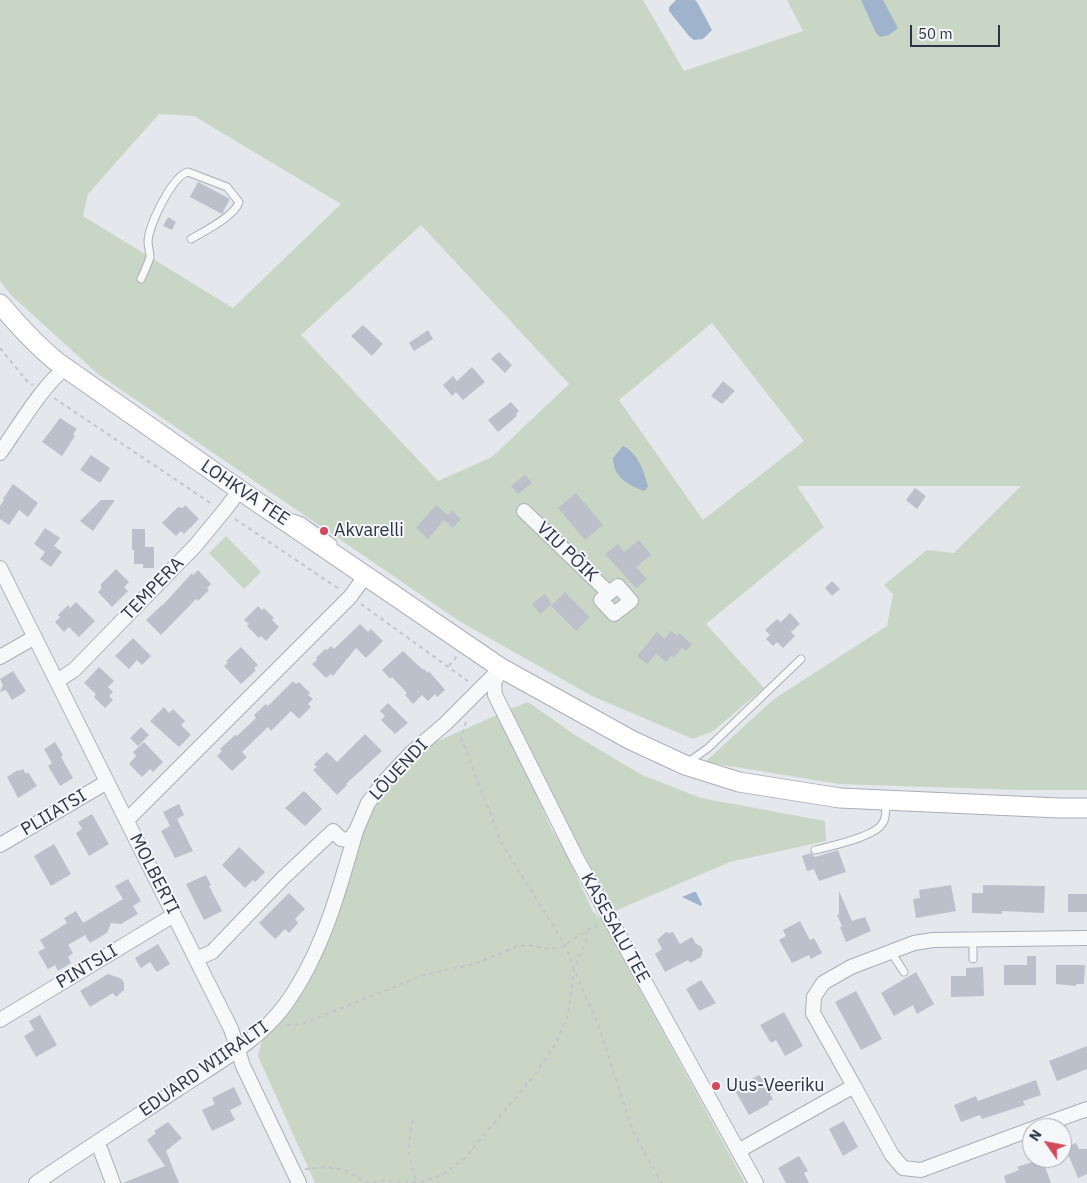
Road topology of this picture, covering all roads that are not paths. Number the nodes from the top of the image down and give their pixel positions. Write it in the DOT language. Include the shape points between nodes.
graph roads {
  1 [pos="191,239"];
  2 [pos="141,279"];
  3 [pos="0,304"];
  4 [pos="66,368"];
  5 [pos="0,453"];
  6 [pos="240,490"];
  7 [pos="270,510"];
  8 [pos="524,511"];
  9 [pos="0,568"];
  10 [pos="361,572"];
  11 [pos="609,593"];
  12 [pos="35,637"];
  13 [pos="0,657"];
  14 [pos="801,658"];
  15 [pos="501,668"];
  16 [pos="57,681"];
  17 [pos="685,765"];
  18 [pos="107,782"];
  19 [pos="885,800"];
  20 [pos="1087,808"];
  21 [pos="127,820"];
  22 [pos="356,831"];
  23 [pos="0,845"];
  24 [pos="815,850"];
  25 [pos="174,915"];
  26 [pos="1087,938"];
  27 [pos="973,940"];
  28 [pos="891,952"];
  29 [pos="196,959"];
  30 [pos="973,959"];
  31 [pos="904,972"];
  32 [pos="0,1020"];
  33 [pos="238,1049"];
  34 [pos="854,1086"];
  35 [pos="1087,1108"];
  36 [pos="1060,1118"];
  37 [pos="1022,1132"];
  38 [pos="96,1143"];
  39 [pos="738,1151"];
  40 [pos="36,1183"];
  41 [pos="113,1183"];
  42 [pos="299,1183"];
  43 [pos="756,1183"];
  1 -- 2 [label="lane" via="222,220 238,207 239,202 227,188 188,172 176,180 164,198 151,230 148,241 150,257"];
  3 -- 4 [label="street, LOHKVA TEE" via="39,347"];
  4 -- 5 [label="street" via="44,392"];
  4 -- 6 [label="street, LOHKVA TEE"];
  6 -- 7 [label="street, LOHKVA TEE"];
  6 -- 16 [label="street, TEMPERA" via="195,546 74,670"];
  7 -- 10 [label="street, LOHKVA TEE"];
  7 -- 10 [label="lane" via="302,521 340,548"];
  8 -- 11 [label="street, VIU PÕIK"];
  9 -- 12 [label="street, MOLBERTI"];
  10 -- 15 [label="street, LOHKVA TEE"];
  10 -- 21 [label="street" via="350,597"];
  12 -- 13 [label="street"];
  12 -- 16 [label="street, MOLBERTI"];
  14 -- 17 [label="lane" via="708,748"];
  15 -- 17 [label="street, LOHKVA TEE" via="631,740"];
  15 -- 22 [label="street, LÕUENDI" via="384,783 368,803"];
  15 -- 39 [label="street, KASESALU TEE" via="494,683 495,696 577,859"];
  16 -- 18 [label="street, MOLBERTI"];
  17 -- 19 [label="street, LOHKVA TEE" via="739,782 840,798"];
  18 -- 21 [label="street, MOLBERTI"];
  18 -- 23 [label="street, PLIIATSI"];
  19 -- 20 [label="street, LOHKVA TEE"];
  19 -- 24 [label="lane" via="885,818 879,828"];
  21 -- 25 [label="street, MOLBERTI"];
  22 -- 29 [label="street" via="349,840 341,839 333,831 212,952"];
  22 -- 33 [label="street, EDUARD WIIRALTI" via="336,904 306,972 265,1029"];
  25 -- 29 [label="street, MOLBERTI"];
  25 -- 32 [label="street, PINTSLI"];
  26 -- 27 [label="street"];
  27 -- 28 [label="street" via="914,943"];
  27 -- 30 [label="lane"];
  28 -- 31 [label="lane"];
  28 -- 34 [label="street" via="851,967 823,983 814,997 813,1014"];
  29 -- 33 [label="street, MOLBERTI"];
  33 -- 38 [label="street, EDUARD WIIRALTI"];
  33 -- 42 [label="street, MOLBERTI"];
  34 -- 37 [label="street" via="892,1155 903,1168 920,1170"];
  34 -- 39 [label="street"];
  35 -- 36 [label="street"];
  38 -- 40 [label="street, EDUARD WIIRALTI"];
  38 -- 41 [label="street"];
  39 -- 43 [label="street, KASESALU TEE"];
}
